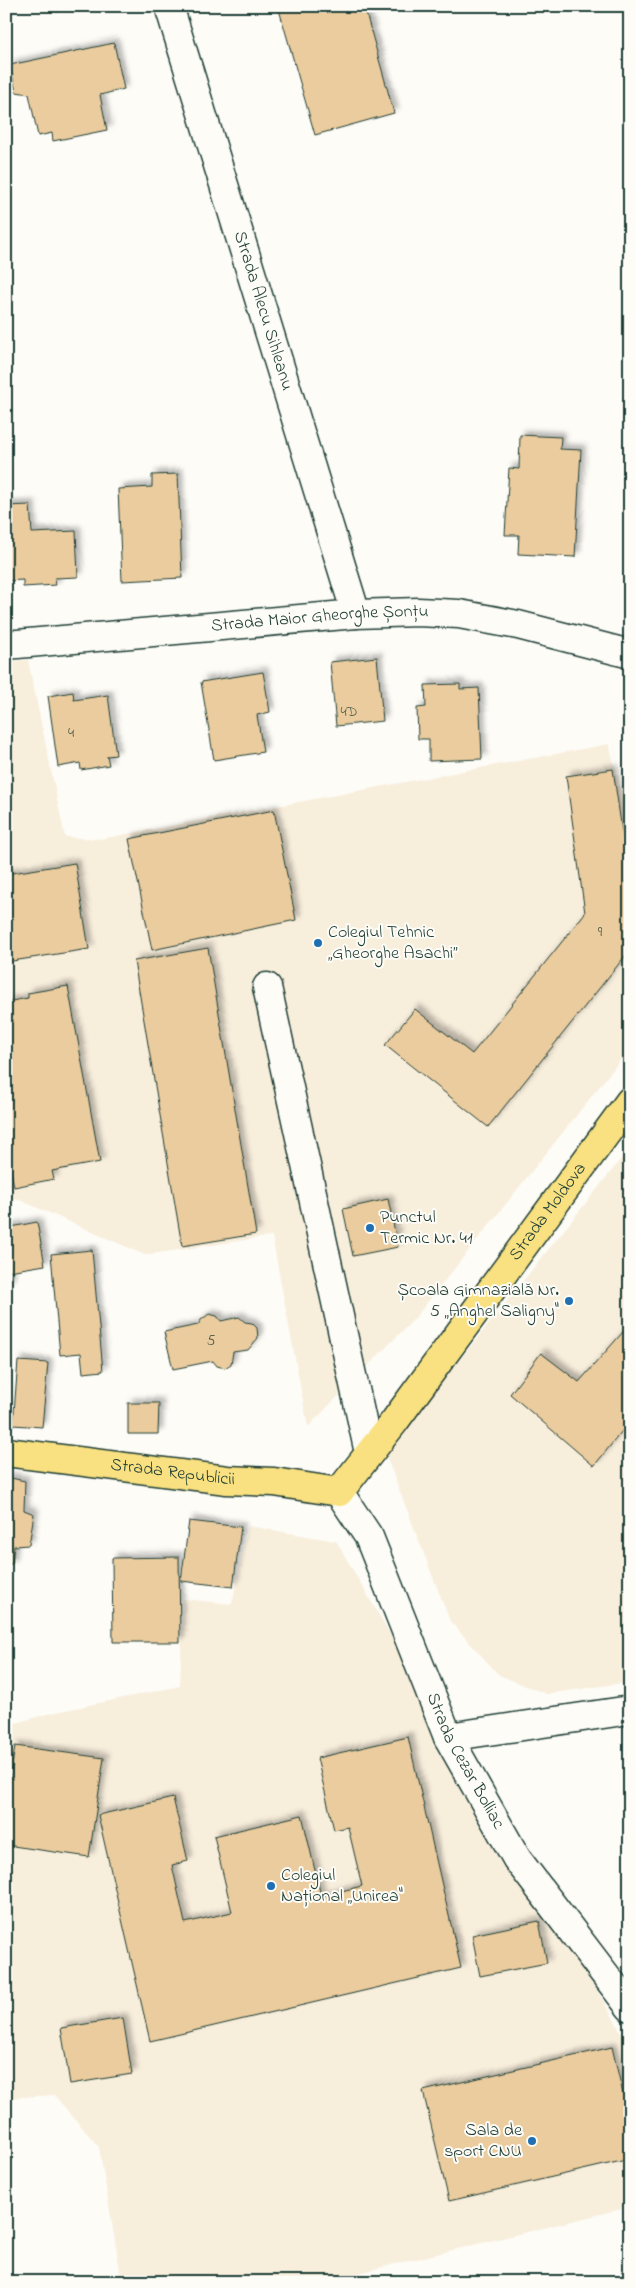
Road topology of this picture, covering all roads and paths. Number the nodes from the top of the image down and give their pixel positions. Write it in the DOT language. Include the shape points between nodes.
graph roads {
  1 [pos="169,6"];
  2 [pos="356,614"];
  3 [pos="6,645"];
  4 [pos="630,654"];
  5 [pos="267,988"];
  6 [pos="630,1101"];
  7 [pos="6,1452"];
  8 [pos="369,1453"];
  9 [pos="339,1492"];
  10 [pos="630,1710"];
  11 [pos="448,1737"];
  12 [pos="630,2007"];
  1 -- 2 [label="street, Strada Alecu Sihleanu"];
  2 -- 3 [label="street, Strada Maior Gheorghe Șonțu"];
  2 -- 4 [label="street, Strada Maior Gheorghe Șonțu" via="459,614 518,625"];
  5 -- 8 [label="street"];
  6 -- 8 [label="main road, Strada Moldova"];
  7 -- 9 [label="main road, Strada Republicii"];
  8 -- 9 [label="main road, Strada Moldova"];
  9 -- 11 [label="street, Strada Cezar Bolliac" via="369,1537"];
  10 -- 11 [label="street"];
  11 -- 12 [label="street, Strada Cezar Bolliac" via="517,1860"];
}
